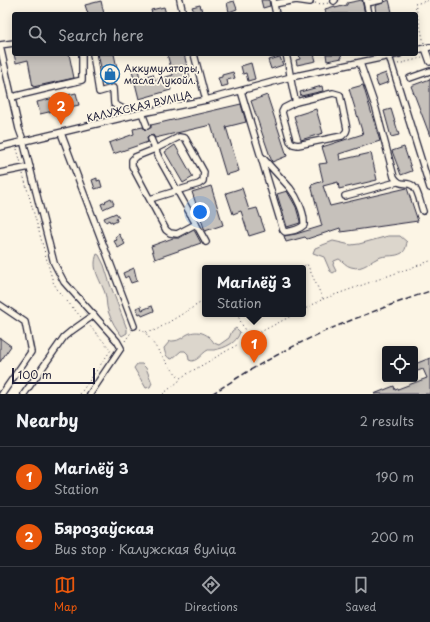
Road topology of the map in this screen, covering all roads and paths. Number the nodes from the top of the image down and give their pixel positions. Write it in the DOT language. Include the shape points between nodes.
graph roads {
  1 [pos="180,0"];
  2 [pos="381,0"];
  3 [pos="430,0"];
  4 [pos="335,1"];
  5 [pos="273,2"];
  6 [pos="310,2"];
  7 [pos="367,2"];
  8 [pos="183,12"];
  9 [pos="274,12"];
  10 [pos="369,12"];
  11 [pos="417,12"];
  12 [pos="418,14"];
  13 [pos="12,43"];
  14 [pos="0,45"];
  15 [pos="428,47"];
  16 [pos="418,50"];
  17 [pos="82,56"];
  18 [pos="93,56"];
  19 [pos="195,56"];
  20 [pos="286,56"];
  21 [pos="378,56"];
  22 [pos="389,56"];
  23 [pos="429,59"];
  24 [pos="360,63"];
  25 [pos="392,66"];
  26 [pos="430,71"];
  27 [pos="291,77"];
  28 [pos="410,78"];
  29 [pos="241,91"];
  30 [pos="12,97"];
  31 [pos="206,100"];
  32 [pos="296,102"];
  33 [pos="127,111"];
  34 [pos="142,113"];
  35 [pos="147,126"];
  36 [pos="61,133"];
  37 [pos="151,139"];
  38 [pos="23,140"];
  39 [pos="0,147"];
  40 [pos="155,149"];
  41 [pos="262,157"];
  42 [pos="30,167"];
  43 [pos="428,172"];
  44 [pos="0,173"];
  45 [pos="397,182"];
  46 [pos="430,188"];
  47 [pos="178,191"];
  48 [pos="345,196"];
  49 [pos="150,200"];
  50 [pos="422,210"];
  51 [pos="196,224"];
  52 [pos="206,242"];
  53 [pos="430,261"];
  54 [pos="306,265"];
  55 [pos="323,300"];
  56 [pos="202,302"];
  57 [pos="0,305"];
  58 [pos="306,308"];
  59 [pos="94,315"];
  60 [pos="238,317"];
  61 [pos="289,317"];
  62 [pos="134,326"];
  63 [pos="145,332"];
  64 [pos="249,338"];
  65 [pos="121,348"];
  66 [pos="180,378"];
  67 [pos="2,394"];
  68 [pos="24,394"];
  69 [pos="90,394"];
  70 [pos="163,394"];
  1 -- 8 [label="street"];
  2 -- 7 [label="street"];
  3 -- 11 [label="path" via="415,4"];
  4 -- 6 [label="path" via="322,4"];
  5 -- 6 [label="street"];
  5 -- 9 [label="street"];
  7 -- 10 [label="street"];
  12 -- 15 [label="path"];
  13 -- 14 [label="street"];
  14 -- 30 [label="street"];
  15 -- 16 [label="street"];
  15 -- 23 [label="street"];
  17 -- 30 [label="street" via="82,80"];
  18 -- 33 [label="street" via="99,92 113,88 114,104"];
  19 -- 31 [label="street"];
  20 -- 27 [label="street"];
  21 -- 22 [label="street, КАЛУЖСКАЯ ВУЛІЦА"];
  21 -- 24 [label="street, КАЛУЖСКАЯ ВУЛІЦА"];
  22 -- 25 [label="street"];
  23 -- 25 [label="path"];
  24 -- 27 [label="street, КАЛУЖСКАЯ ВУЛІЦА"];
  24 -- 45 [label="street"];
  25 -- 43 [label="street"];
  26 -- 28 [label="street"];
  27 -- 29 [label="street, КАЛУЖСКАЯ ВУЛІЦА"];
  27 -- 32 [label="street"];
  29 -- 31 [label="street, КАЛУЖСКАЯ ВУЛІЦА"];
  29 -- 41 [label="street"];
  30 -- 38 [label="street" via="18,129"];
  31 -- 34 [label="street, КАЛУЖСКАЯ ВУЛІЦА"];
  32 -- 32 [label="street" via="284,108 282,112 293,144 342,136 346,132 340,96 333,93"];
  34 -- 35 [label="street"];
  34 -- 36 [label="street, КАЛУЖСКАЯ ВУЛІЦА"];
  36 -- 38 [label="street, КАЛУЖСКАЯ ВУЛІЦА"];
  36 -- 62 [label="street"];
  37 -- 40 [label="street"];
  38 -- 39 [label="street, КАЛУЖСКАЯ ВУЛІЦА"];
  38 -- 42 [label="street"];
  40 -- 47 [label="street"];
  40 -- 47 [label="street" via="179,137 185,138 204,172 203,181 199,184"];
  40 -- 49 [label="street" via="135,156 132,160 132,166"];
  41 -- 41 [label="street" via="283,230 285,232 301,228 304,219 294,193"];
  42 -- 44 [label="street"];
  42 -- 59 [label="street" via="54,263 64,282"];
  43 -- 46 [label="street"];
  45 -- 48 [label="street"];
  45 -- 50 [label="street" via="411,184 415,188"];
  47 -- 49 [label="street"];
  47 -- 51 [label="street"];
  49 -- 51 [label="street" via="170,234 177,234"];
  51 -- 52 [label="street"];
  53 -- 55 [label="path"];
  54 -- 55 [label="path"];
  55 -- 58 [label="path"];
  56 -- 63 [label="path" via="156,330"];
  57 -- 67 [label="street" via="25,322 31,352"];
  59 -- 65 [label="street"];
  59 -- 68 [label="street" via="64,337"];
  60 -- 64 [label="path"];
  61 -- 64 [label="path"];
  62 -- 63 [label="path"];
  62 -- 65 [label="path"];
  63 -- 66 [label="path"];
  64 -- 66 [label="path"];
  65 -- 69 [label="street"];
  66 -- 70 [label="path"];
}
